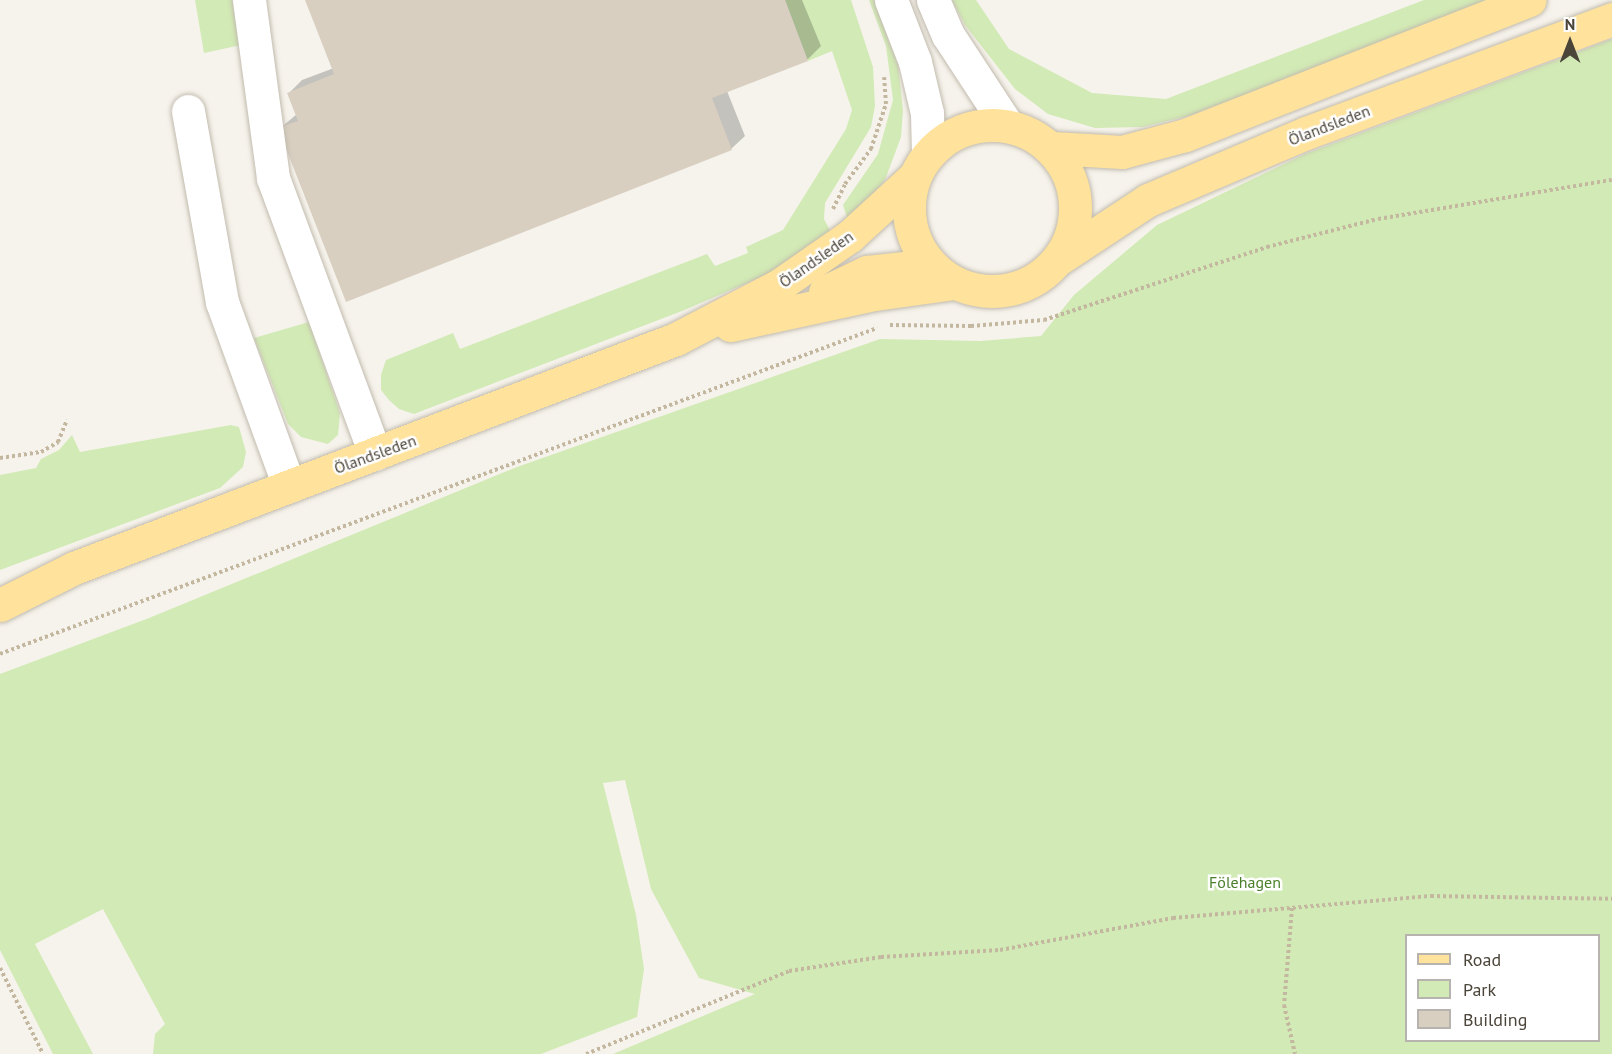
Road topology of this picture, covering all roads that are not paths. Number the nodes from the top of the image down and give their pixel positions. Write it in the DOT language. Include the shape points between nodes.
graph roads {
  1 [pos="249,0"];
  2 [pos="891,0"];
  3 [pos="933,0"];
  4 [pos="1530,0"];
  5 [pos="1612,19"];
  6 [pos="188,111"];
  7 [pos="1007,125"];
  8 [pos="1052,148"];
  9 [pos="921,165"];
  10 [pos="1060,258"];
  11 [pos="942,274"];
  12 [pos="676,339"];
  13 [pos="375,454"];
  14 [pos="289,486"];
  15 [pos="74,568"];
  16 [pos="0,585"];
  17 [pos="0,605"];
  1 -- 13 [label="street" via="273,178"];
  2 -- 9 [label="street" via="915,62 927,113"];
  3 -- 7 [label="street" via="948,35"];
  4 -- 8 [label="main road, Ölandsleden" via="1185,135 1122,152"];
  5 -- 10 [label="main road, Ölandsleden" via="1306,133 1148,200"];
  6 -- 14 [label="street" via="222,302"];
  7 -- 8 [label="main road, Ölandsleden" via="1034,134"];
  7 -- 9 [label="main road, Ölandsleden" via="974,126 948,136"];
  8 -- 10 [label="main road, Ölandsleden" via="1070,178 1076,214 1071,237"];
  9 -- 11 [label="main road" via="908,204 914,240"];
  9 -- 12 [label="main road, Ölandsleden" via="850,236 778,286"];
  10 -- 11 [label="main road, Ölandsleden" via="1038,278 1011,290 982,291"];
  11 -- 12 [label="main road, Ölandsleden" via="867,272 783,312"];
  12 -- 13 [label="main road, Ölandsleden"];
  13 -- 14 [label="main road, Ölandsleden"];
  14 -- 15 [label="main road, Ölandsleden"];
  15 -- 16 [label="main road, Ölandsleden"];
  15 -- 17 [label="main road, Ölandsleden"];
}
